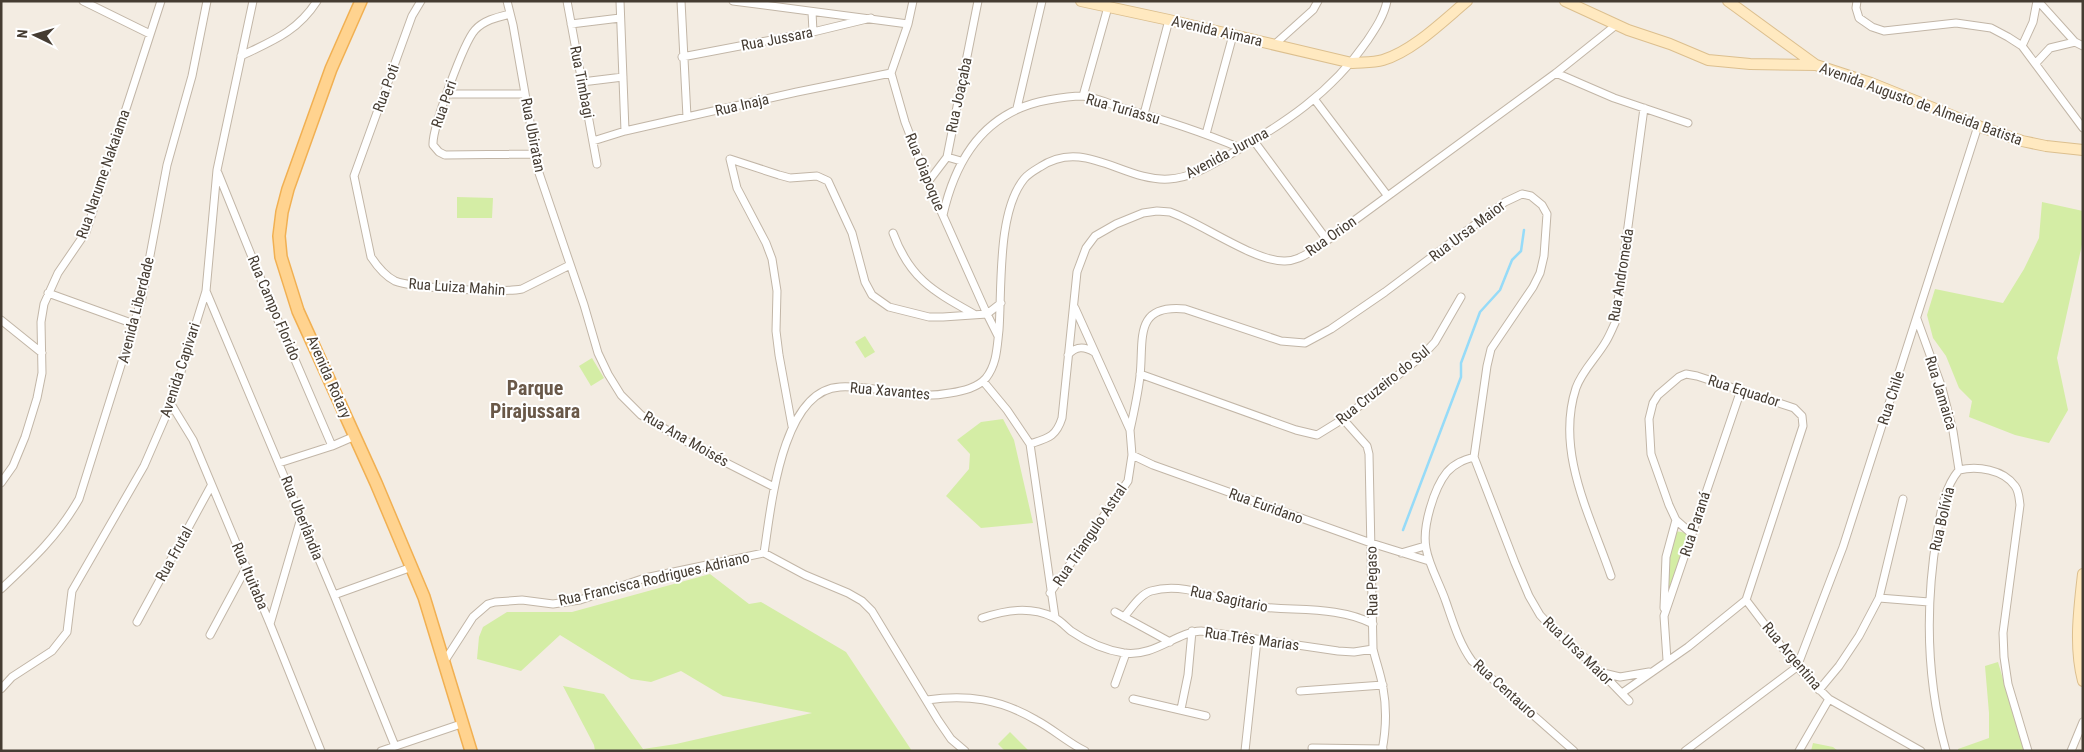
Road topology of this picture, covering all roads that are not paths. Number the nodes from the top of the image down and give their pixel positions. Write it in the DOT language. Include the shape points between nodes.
graph roads {
  1 [pos="83,1"];
  2 [pos="161,1"];
  3 [pos="207,1"];
  4 [pos="253,1"];
  5 [pos="317,1"];
  6 [pos="361,1"];
  7 [pos="420,1"];
  8 [pos="508,1"];
  9 [pos="567,1"];
  10 [pos="620,1"];
  11 [pos="681,1"];
  12 [pos="733,1"];
  13 [pos="914,1"];
  14 [pos="978,1"];
  15 [pos="1042,1"];
  16 [pos="1081,1"];
  17 [pos="1318,1"];
  18 [pos="1387,1"];
  19 [pos="1467,1"];
  20 [pos="1565,1"];
  21 [pos="1728,1"];
  22 [pos="1857,1"];
  23 [pos="2037,1"];
  24 [pos="1108,7"];
  25 [pos="812,12"];
  26 [pos="510,14"];
  27 [pos="620,18"];
  28 [pos="871,18"];
  29 [pos="1169,20"];
  30 [pos="571,24"];
  31 [pos="908,24"];
  32 [pos="1616,25"];
  33 [pos="813,32"];
  34 [pos="150,34"];
  35 [pos="1233,35"];
  36 [pos="2074,42"];
  37 [pos="1274,45"];
  38 [pos="2022,46"];
  39 [pos="2083,46"];
  40 [pos="240,56"];
  41 [pos="682,57"];
  42 [pos="1352,63"];
  43 [pos="2036,63"];
  44 [pos="1816,65"];
  45 [pos="891,73"];
  46 [pos="1556,73"];
  47 [pos="623,77"];
  48 [pos="582,82"];
  49 [pos="448,94"];
  50 [pos="525,94"];
  51 [pos="1083,96"];
  52 [pos="1316,100"];
  53 [pos="1017,108"];
  54 [pos="1644,108"];
  55 [pos="1144,114"];
  56 [pos="687,117"];
  57 [pos="1688,123"];
  58 [pos="1978,126"];
  59 [pos="2083,128"];
  60 [pos="625,131"];
  61 [pos="1206,134"];
  62 [pos="593,141"];
  63 [pos="1254,141"];
  64 [pos="1240,148"];
  65 [pos="2083,150"];
  66 [pos="535,154"];
  67 [pos="947,157"];
  68 [pos="962,161"];
  69 [pos="597,164"];
  70 [pos="217,170"];
  71 [pos="354,176"];
  72 [pos="928,182"];
  73 [pos="1387,195"];
  74 [pos="943,215"];
  75 [pos="893,232"];
  76 [pos="1327,240"];
  77 [pos="570,265"];
  78 [pos="206,291"];
  79 [pos="48,293"];
  80 [pos="1461,297"];
  81 [pos="1001,303"];
  82 [pos="1074,308"];
  83 [pos="974,314"];
  84 [pos="987,314"];
  85 [pos="1916,318"];
  86 [pos="1,320"];
  87 [pos="134,324"];
  88 [pos="998,336"];
  89 [pos="1095,352"];
  90 [pos="42,353"];
  91 [pos="1068,355"];
  92 [pos="1140,374"];
  93 [pos="983,382"];
  94 [pos="1740,390"];
  95 [pos="171,404"];
  96 [pos="1344,419"];
  97 [pos="792,426"];
  98 [pos="1130,430"];
  99 [pos="355,436"];
  100 [pos="1030,444"];
  101 [pos="332,446"];
  102 [pos="1132,454"];
  103 [pos="1474,457"];
  104 [pos="279,463"];
  105 [pos="1959,470"];
  106 [pos="1,484"];
  107 [pos="211,486"];
  108 [pos="774,487"];
  109 [pos="1903,499"];
  110 [pos="301,518"];
  111 [pos="1676,520"];
  112 [pos="1692,534"];
  113 [pos="1371,543"];
  114 [pos="1425,546"];
  115 [pos="764,553"];
  116 [pos="1401,553"];
  117 [pos="1429,561"];
  118 [pos="412,567"];
  119 [pos="246,568"];
  120 [pos="2083,574"];
  121 [pos="1612,576"];
  122 [pos="1,589"];
  123 [pos="1050,593"];
  124 [pos="334,595"];
  125 [pos="1879,598"];
  126 [pos="1746,600"];
  127 [pos="1929,602"];
  128 [pos="1115,612"];
  129 [pos="1664,616"];
  130 [pos="1055,617"];
  131 [pos="1124,617"];
  132 [pos="982,618"];
  133 [pos="137,622"];
  134 [pos="270,624"];
  135 [pos="1373,624"];
  136 [pos="1192,631"];
  137 [pos="210,634"];
  138 [pos="1257,640"];
  139 [pos="1170,642"];
  140 [pos="1373,649"];
  141 [pos="1126,653"];
  142 [pos="1667,660"];
  143 [pos="444,662"];
  144 [pos="1797,667"];
  145 [pos="1651,671"];
  146 [pos="1602,672"];
  147 [pos="2083,681"];
  148 [pos="1115,684"];
  149 [pos="1383,685"];
  150 [pos="1,690"];
  151 [pos="1819,690"];
  152 [pos="1300,691"];
  153 [pos="1622,693"];
  154 [pos="1133,699"];
  155 [pos="1829,699"];
  156 [pos="927,700"];
  157 [pos="1629,701"];
  158 [pos="1181,710"];
  159 [pos="1206,716"];
  160 [pos="2083,722"];
  161 [pos="461,724"];
  162 [pos="394,746"];
  163 [pos="1312,748"];
  164 [pos="1383,750"];
  165 [pos="321,751"];
  166 [pos="381,751"];
  167 [pos="470,751"];
  168 [pos="965,751"];
  169 [pos="1085,751"];
  170 [pos="1245,751"];
  171 [pos="1574,751"];
  172 [pos="1685,751"];
  173 [pos="1799,751"];
  174 [pos="1921,751"];
  175 [pos="1946,751"];
  176 [pos="2028,751"];
  177 [pos="2071,751"];
  1 -- 34 [label="street"];
  2 -- 34 [label="street, Rua Narume Nakaiama"];
  3 -- 87 [label="street, Avenida Liberdade" via="194,68 167,165"];
  4 -- 40 [label="street, Avenida Capivari"];
  5 -- 40 [label="street" via="288,33"];
  6 -- 99 [label="main road, Avenida Rotary" via="331,69 288,189 279,236 281,257 298,310"];
  7 -- 71 [label="street, Rua Poti"];
  8 -- 26 [label="street, Rua Ubiratan"];
  9 -- 30 [label="street, Rua Timbagi"];
  10 -- 27 [label="street"];
  11 -- 41 [label="street"];
  12 -- 25 [label="street"];
  13 -- 31 [label="street"];
  14 -- 67 [label="street, Rua Joaçaba"];
  15 -- 53 [label="street"];
  16 -- 24 [label="main road, Avenida Aimara"];
  17 -- 37 [label="street" via="1307,16"];
  18 -- 42 [label="street, Avenida Juruna" via="1375,30"];
  19 -- 42 [label="main road" via="1401,52 1382,60"];
  20 -- 32 [label="main road"];
  21 -- 44 [label="main road"];
  22 -- 38 [label="street" via="1859,18 1884,31 1973,24 1991,28"];
  23 -- 36 [label="street"];
  23 -- 38 [label="street" via="2033,22"];
  24 -- 29 [label="main road, Avenida Aimara"];
  24 -- 51 [label="street"];
  25 -- 28 [label="street"];
  25 -- 33 [label="street"];
  26 -- 49 [label="street, Rua Peri" via="489,20 474,30 462,52"];
  26 -- 50 [label="street, Rua Ubiratan"];
  27 -- 30 [label="street"];
  27 -- 47 [label="street"];
  28 -- 31 [label="street"];
  28 -- 33 [label="street, Rua Jussara"];
  29 -- 35 [label="main road, Avenida Aimara"];
  29 -- 55 [label="street"];
  30 -- 48 [label="street, Rua Timbagi"];
  31 -- 45 [label="street"];
  32 -- 44 [label="main road, Avenida Augusto de Almeida Batista" via="1708,60"];
  32 -- 46 [label="street, Rua Orion"];
  33 -- 41 [label="street, Rua Jussara"];
  34 -- 79 [label="street, Rua Narume Nakaiama" via="86,232"];
  35 -- 37 [label="main road, Avenida Aimara"];
  35 -- 61 [label="street"];
  36 -- 39 [label="street"];
  36 -- 43 [label="street" via="2050,48"];
  37 -- 42 [label="main road, Avenida Aimara"];
  38 -- 43 [label="street"];
  40 -- 70 [label="street, Avenida Capivari"];
  41 -- 56 [label="street"];
  42 -- 52 [label="street, Avenida Juruna"];
  43 -- 59 [label="street"];
  44 -- 58 [label="main road, Avenida Augusto de Almeida Batista" via="1871,83"];
  45 -- 56 [label="street, Rua Inaja"];
  45 -- 72 [label="street, Rua Oiapoque"];
  46 -- 54 [label="street"];
  46 -- 73 [label="street, Rua Orion"];
  47 -- 48 [label="street"];
  47 -- 60 [label="street"];
  48 -- 62 [label="street, Rua Timbagi"];
  49 -- 50 [label="street"];
  49 -- 66 [label="street, Rua Peri" via="433,140 439,152 445,155"];
  50 -- 66 [label="street, Rua Ubiratan"];
  51 -- 53 [label="street, Rua Turiassu" via="1061,97"];
  51 -- 55 [label="street, Rua Turiassu"];
  52 -- 63 [label="street, Avenida Juruna"];
  52 -- 73 [label="street"];
  53 -- 68 [label="street, Rua Turiassu" via="987,130"];
  54 -- 57 [label="street"];
  54 -- 121 [label="street, Rua Andromeda" via="1615,323 1576,388 1572,414 1572,456 1581,495"];
  55 -- 61 [label="street, Rua Turiassu"];
  56 -- 60 [label="street, Rua Inaja"];
  58 -- 65 [label="main road, Avenida Augusto de Almeida Batista" via="2022,141"];
  58 -- 85 [label="street, Rua Chile"];
  60 -- 62 [label="street, Rua Inaja"];
  61 -- 64 [label="street, Rua Turiassu"];
  62 -- 69 [label="street, Rua Timbagi"];
  63 -- 64 [label="street, Avenida Juruna"];
  63 -- 76 [label="street"];
  64 -- 81 [label="street, Avenida Juruna" via="1194,174 1178,179 1153,178 1080,155 1043,165 1025,178 1008,216"];
  66 -- 77 [label="street, Rua Ubiratan"];
  67 -- 68 [label="street"];
  67 -- 72 [label="street, Rua Joaçaba"];
  68 -- 74 [label="street, Rua Turiassu" via="949,189"];
  70 -- 78 [label="street, Avenida Capivari"];
  70 -- 101 [label="street, Rua Campo Florido"];
  71 -- 77 [label="street, Rua Luiza Mahin" via="371,257 394,280 420,286 513,290"];
  72 -- 74 [label="street, Rua Oiapoque"];
  73 -- 76 [label="street, Rua Orion"];
  74 -- 84 [label="street, Rua Oiapoque"];
  75 -- 83 [label="street" via="907,261 931,289"];
  76 -- 82 [label="street, Rua Orion" via="1299,258 1278,261 1265,258 1170,212 1143,213 1095,236 1086,248 1077,272"];
  77 -- 108 [label="street, Rua Ana Moisés" via="598,353 621,395 641,415"];
  78 -- 95 [label="street, Avenida Capivari"];
  78 -- 104 [label="street, Rua Uberlândia"];
  79 -- 87 [label="street"];
  79 -- 90 [label="street, Rua Narume Nakaiama" via="41,313"];
  80 -- 96 [label="street, Rua Cruzeiro do Sul" via="1435,342 1422,356"];
  81 -- 84 [label="street"];
  81 -- 88 [label="street, Avenida Juruna"];
  82 -- 89 [label="street, Rua Triangulo Astral"];
  82 -- 91 [label="street, Rua Orion"];
  83 -- 84 [label="street"];
  83 -- 97 [label="street" via="929,317 879,301 865,282 852,233 828,181 817,176 784,176 730,159 736,188 772,259 777,291 776,330"];
  84 -- 88 [label="street, Rua Oiapoque"];
  85 -- 105 [label="street, Rua Jamaica" via="1942,388"];
  85 -- 144 [label="street, Rua Chile" via="1842,547"];
  86 -- 90 [label="street"];
  87 -- 122 [label="street, Avenida Liberdade" via="79,499 56,535"];
  88 -- 93 [label="street" via="993,366"];
  89 -- 91 [label="street" via="1078,347"];
  89 -- 98 [label="street, Rua Triangulo Astral"];
  90 -- 106 [label="street, Rua Narume Nakaiama" via="42,373 25,437 13,466"];
  91 -- 100 [label="street, Rua Orion" via="1066,396 1058,429 1049,438"];
  92 -- 96 [label="street, Rua Cruzeiro do Sul" via="1309,434 1317,435"];
  92 -- 98 [label="street, Rua Ursa Maior"];
  92 -- 103 [label="street, Rua Ursa Maior" via="1143,330 1157,311 1185,309 1282,341 1305,343 1332,330 1505,202 1522,194 1531,196 1547,214 1544,256 1533,287 1491,349"];
  93 -- 97 [label="street, Rua Xavantes" via="972,388 936,396 842,387 827,389 813,398"];
  93 -- 100 [label="street"];
  94 -- 111 [label="street, Rua Equador" via="1686,374 1658,395 1653,404 1649,419 1651,454"];
  94 -- 112 [label="street, Rua Paraná"];
  94 -- 126 [label="street, Rua Equador" via="1794,408 1802,416 1803,426"];
  95 -- 107 [label="street, Rua Ituitaba" via="193,440"];
  95 -- 150 [label="street, Avenida Capivari" via="144,466 72,591 67,632 52,651 12,677"];
  96 -- 113 [label="street, Rua Pegaso" via="1367,446 1369,454"];
  97 -- 108 [label="street"];
  98 -- 102 [label="street, Rua Triangulo Astral"];
  99 -- 101 [label="street"];
  99 -- 118 [label="main road, Avenida Rotary"];
  100 -- 123 [label="street"];
  101 -- 104 [label="street"];
  102 -- 113 [label="street, Rua Euridano" via="1153,466"];
  102 -- 123 [label="street, Rua Triangulo Astral" via="1128,481"];
  103 -- 114 [label="street, Rua Centauro" via="1459,462 1447,472 1436,492 1426,524"];
  103 -- 146 [label="street, Rua Ursa Maior" via="1515,564 1540,615"];
  104 -- 110 [label="street, Rua Uberlândia"];
  105 -- 127 [label="street, Rua Bolívia" via="1950,480 1942,510"];
  105 -- 176 [label="street, Rua Bolívia" via="1976,468 1991,471 2014,484 2018,491 2020,505 2003,633 2008,684"];
  107 -- 119 [label="street, Rua Ituitaba"];
  107 -- 133 [label="street, Rua Frutal"];
  108 -- 115 [label="street"];
  109 -- 125 [label="street"];
  110 -- 124 [label="street, Rua Uberlândia"];
  110 -- 134 [label="street"];
  111 -- 112 [label="street, Rua Equador"];
  111 -- 129 [label="street" via="1666,557"];
  112 -- 129 [label="street, Rua Paraná"];
  113 -- 116 [label="street, Rua Euridano"];
  113 -- 135 [label="street, Rua Pegaso"];
  114 -- 116 [label="street"];
  114 -- 117 [label="street, Rua Centauro"];
  115 -- 143 [label="street, Rua Francisca Rodrigues Adriano" via="645,578 580,600 553,604 512,599 488,604 473,617"];
  115 -- 156 [label="street, Rua Francisca Rodrigues Adriano" via="862,601 872,610"];
  116 -- 117 [label="street, Rua Euridano"];
  117 -- 171 [label="street, Rua Centauro" via="1464,649 1472,661"];
  118 -- 124 [label="street"];
  118 -- 143 [label="main road, Avenida Rotary"];
  119 -- 134 [label="street, Rua Ituitaba"];
  119 -- 137 [label="street"];
  120 -- 147 [label="main road" via="2079,613 2079,662"];
  123 -- 130 [label="street"];
  124 -- 162 [label="street, Rua Uberlândia"];
  125 -- 127 [label="street"];
  125 -- 151 [label="street" via="1854,643"];
  126 -- 142 [label="street"];
  126 -- 144 [label="street, Rua Argentina"];
  127 -- 175 [label="street, Rua Bolívia" via="1930,671"];
  128 -- 131 [label="street"];
  129 -- 142 [label="street, Rua Paraná"];
  130 -- 132 [label="street" via="1014,609"];
  130 -- 141 [label="street, Rua Três Marias" via="1089,642"];
  131 -- 135 [label="street, Rua Sagitario" via="1150,591 1174,588 1251,606 1360,617"];
  131 -- 139 [label="street"];
  134 -- 165 [label="street, Rua Ituitaba"];
  135 -- 140 [label="street, Rua Pegaso"];
  136 -- 138 [label="street, Rua Três Marias"];
  136 -- 139 [label="street, Rua Três Marias"];
  136 -- 158 [label="street"];
  138 -- 140 [label="street, Rua Três Marias" via="1338,651"];
  138 -- 170 [label="street"];
  139 -- 141 [label="street, Rua Três Marias" via="1153,649"];
  140 -- 149 [label="street, Rua Pegaso"];
  141 -- 148 [label="street"];
  142 -- 145 [label="street"];
  143 -- 161 [label="main road, Avenida Rotary"];
  144 -- 151 [label="street, Rua Argentina"];
  144 -- 172 [label="street"];
  145 -- 146 [label="street" via="1620,677"];
  145 -- 153 [label="street"];
  146 -- 153 [label="street, Rua Ursa Maior"];
  149 -- 152 [label="street"];
  149 -- 164 [label="street, Rua Pegaso" via="1386,727"];
  151 -- 155 [label="street, Rua Argentina"];
  153 -- 157 [label="street, Rua Ursa Maior"];
  154 -- 158 [label="street"];
  155 -- 173 [label="street"];
  155 -- 174 [label="street, Rua Argentina"];
  156 -- 168 [label="street, Rua Francisca Rodrigues Adriano" via="951,739"];
  156 -- 169 [label="street" via="972,697 1005,706 1035,719"];
  158 -- 159 [label="street"];
  160 -- 177 [label="street"];
  161 -- 162 [label="street"];
  161 -- 167 [label="main road, Avenida Rotary"];
  162 -- 166 [label="street"];
  163 -- 164 [label="street"];
}
